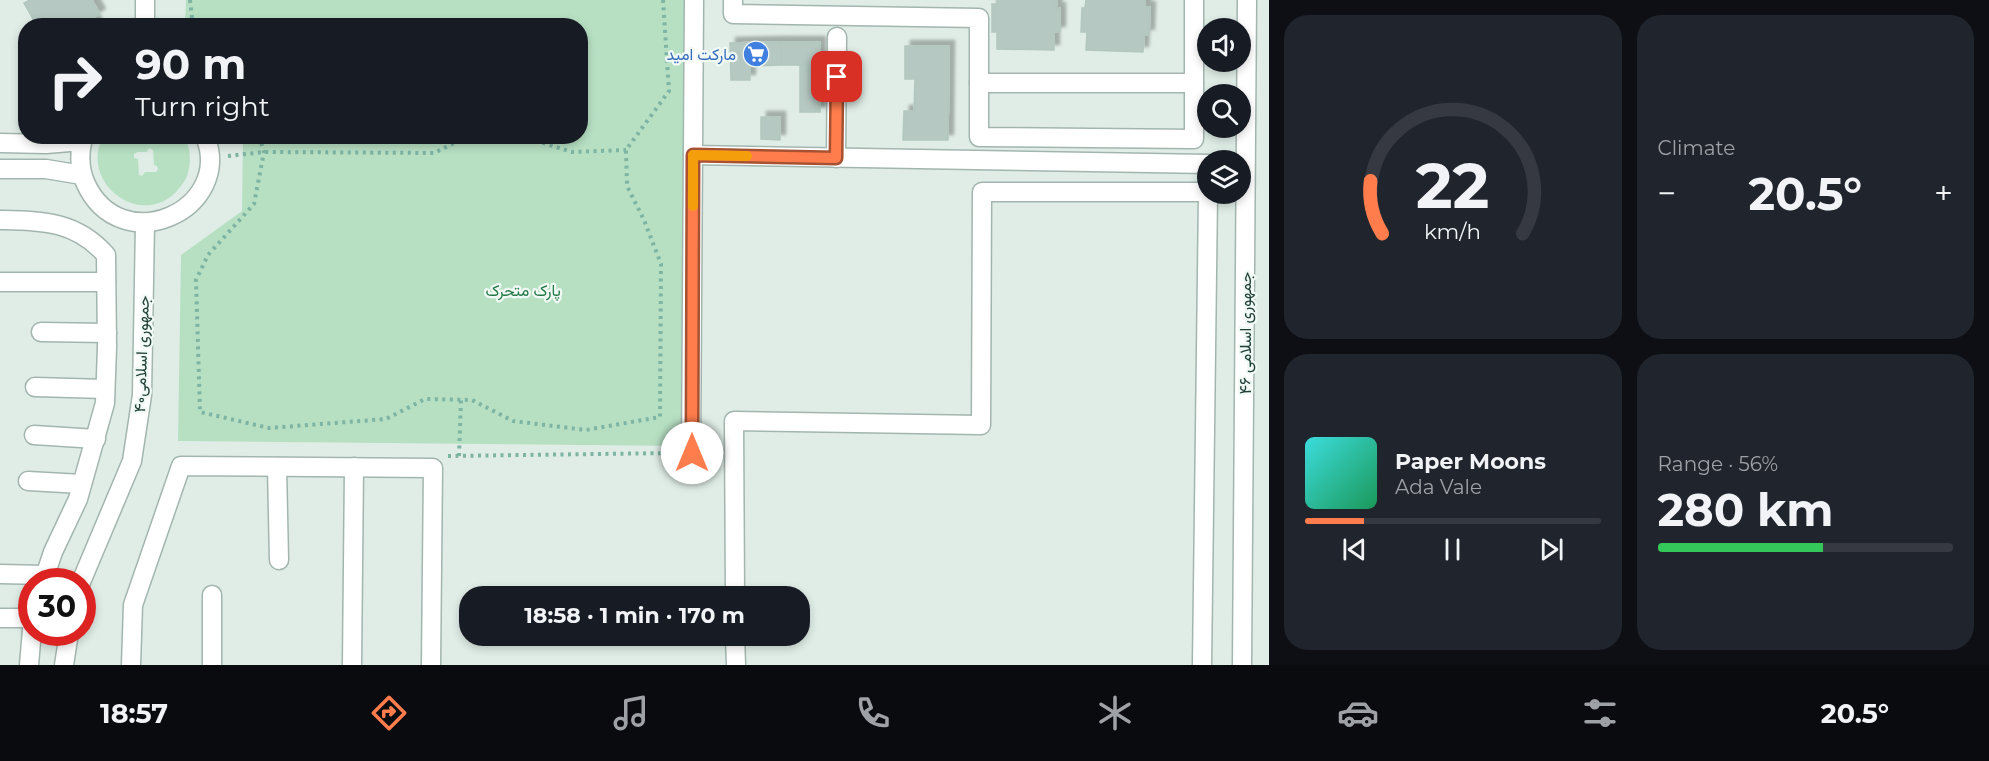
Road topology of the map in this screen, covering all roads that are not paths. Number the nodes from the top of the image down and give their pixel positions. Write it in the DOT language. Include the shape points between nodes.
graph roads {
  1 [pos="145,0"];
  2 [pos="694,0"];
  3 [pos="733,0"];
  4 [pos="1194,0"];
  5 [pos="1247,0"];
  6 [pos="145,18"];
  7 [pos="837,37"];
  8 [pos="979,83"];
  9 [pos="1194,83"];
  10 [pos="0,143"];
  11 [pos="18,143"];
  12 [pos="82,144"];
  13 [pos="206,144"];
  14 [pos="1243,150"];
  15 [pos="693,155"];
  16 [pos="836,158"];
  17 [pos="1197,164"];
  18 [pos="0,169"];
  19 [pos="82,175"];
  20 [pos="1197,193"];
  21 [pos="1208,204"];
  22 [pos="1243,204"];
  23 [pos="0,220"];
  24 [pos="145,223"];
  25 [pos="0,282"];
  26 [pos="106,282"];
  27 [pos="41,332"];
  28 [pos="107,333"];
  29 [pos="34,387"];
  30 [pos="105,390"];
  31 [pos="34,435"];
  32 [pos="96,439"];
  33 [pos="692,453"];
  34 [pos="277,467"];
  35 [pos="354,467"];
  36 [pos="28,481"];
  37 [pos="82,484"];
  38 [pos="279,560"];
  39 [pos="48,568"];
  40 [pos="87,568"];
  41 [pos="0,574"];
  42 [pos="18,576"];
  43 [pos="735,586"];
  44 [pos="212,595"];
  45 [pos="0,618"];
  46 [pos="18,618"];
  47 [pos="31,646"];
  48 [pos="67,646"];
  49 [pos="735,646"];
  50 [pos="29,665"];
  51 [pos="64,665"];
  52 [pos="132,665"];
  53 [pos="212,665"];
  54 [pos="352,665"];
  55 [pos="430,665"];
  56 [pos="736,665"];
  57 [pos="1202,665"];
  58 [pos="1242,665"];
  1 -- 6 [label="street"];
  2 -- 15 [label="street"];
  3 -- 8 [label="street" via="733,14 979,18"];
  4 -- 9 [label="street"];
  5 -- 14 [label="street, جمهوری اسلامی ۴۶"];
  7 -- 16 [label="street"];
  8 -- 9 [label="street"];
  8 -- 9 [label="street" via="979,136 1194,139"];
  10 -- 11 [label="street"];
  12 -- 19 [label="street"];
  13 -- 24 [label="street" via="209,159 201,191 177,214"];
  15 -- 16 [label="street"];
  15 -- 33 [label="street"];
  16 -- 17 [label="street"];
  18 -- 19 [label="street" via="46,169"];
  19 -- 24 [label="street" via="99,204 128,220"];
  20 -- 43 [label="street" via="982,192 981,425 734,421"];
  21 -- 57 [label="street"];
  22 -- 58 [label="street, جمهوری اسلامی ۴۶"];
  23 -- 26 [label="street" via="43,221 70,228 106,255"];
  24 -- 40 [label="street, جمهوری اسلامی۴۰" via="142,395 132,461"];
  25 -- 26 [label="street"];
  26 -- 28 [label="street"];
  27 -- 28 [label="street"];
  28 -- 30 [label="street"];
  29 -- 30 [label="street"];
  30 -- 32 [label="street"];
  31 -- 32 [label="street"];
  32 -- 37 [label="street"];
  34 -- 35 [label="street"];
  34 -- 38 [label="street"];
  34 -- 52 [label="street" via="180,466 133,604"];
  35 -- 54 [label="street"];
  35 -- 55 [label="street" via="433,468"];
  36 -- 37 [label="street"];
  37 -- 39 [label="street"];
  41 -- 42 [label="street"];
  44 -- 53 [label="street"];
  45 -- 46 [label="street"];
  47 -- 50 [label="street"];
  48 -- 51 [label="street"];
  49 -- 56 [label="street"];
}
